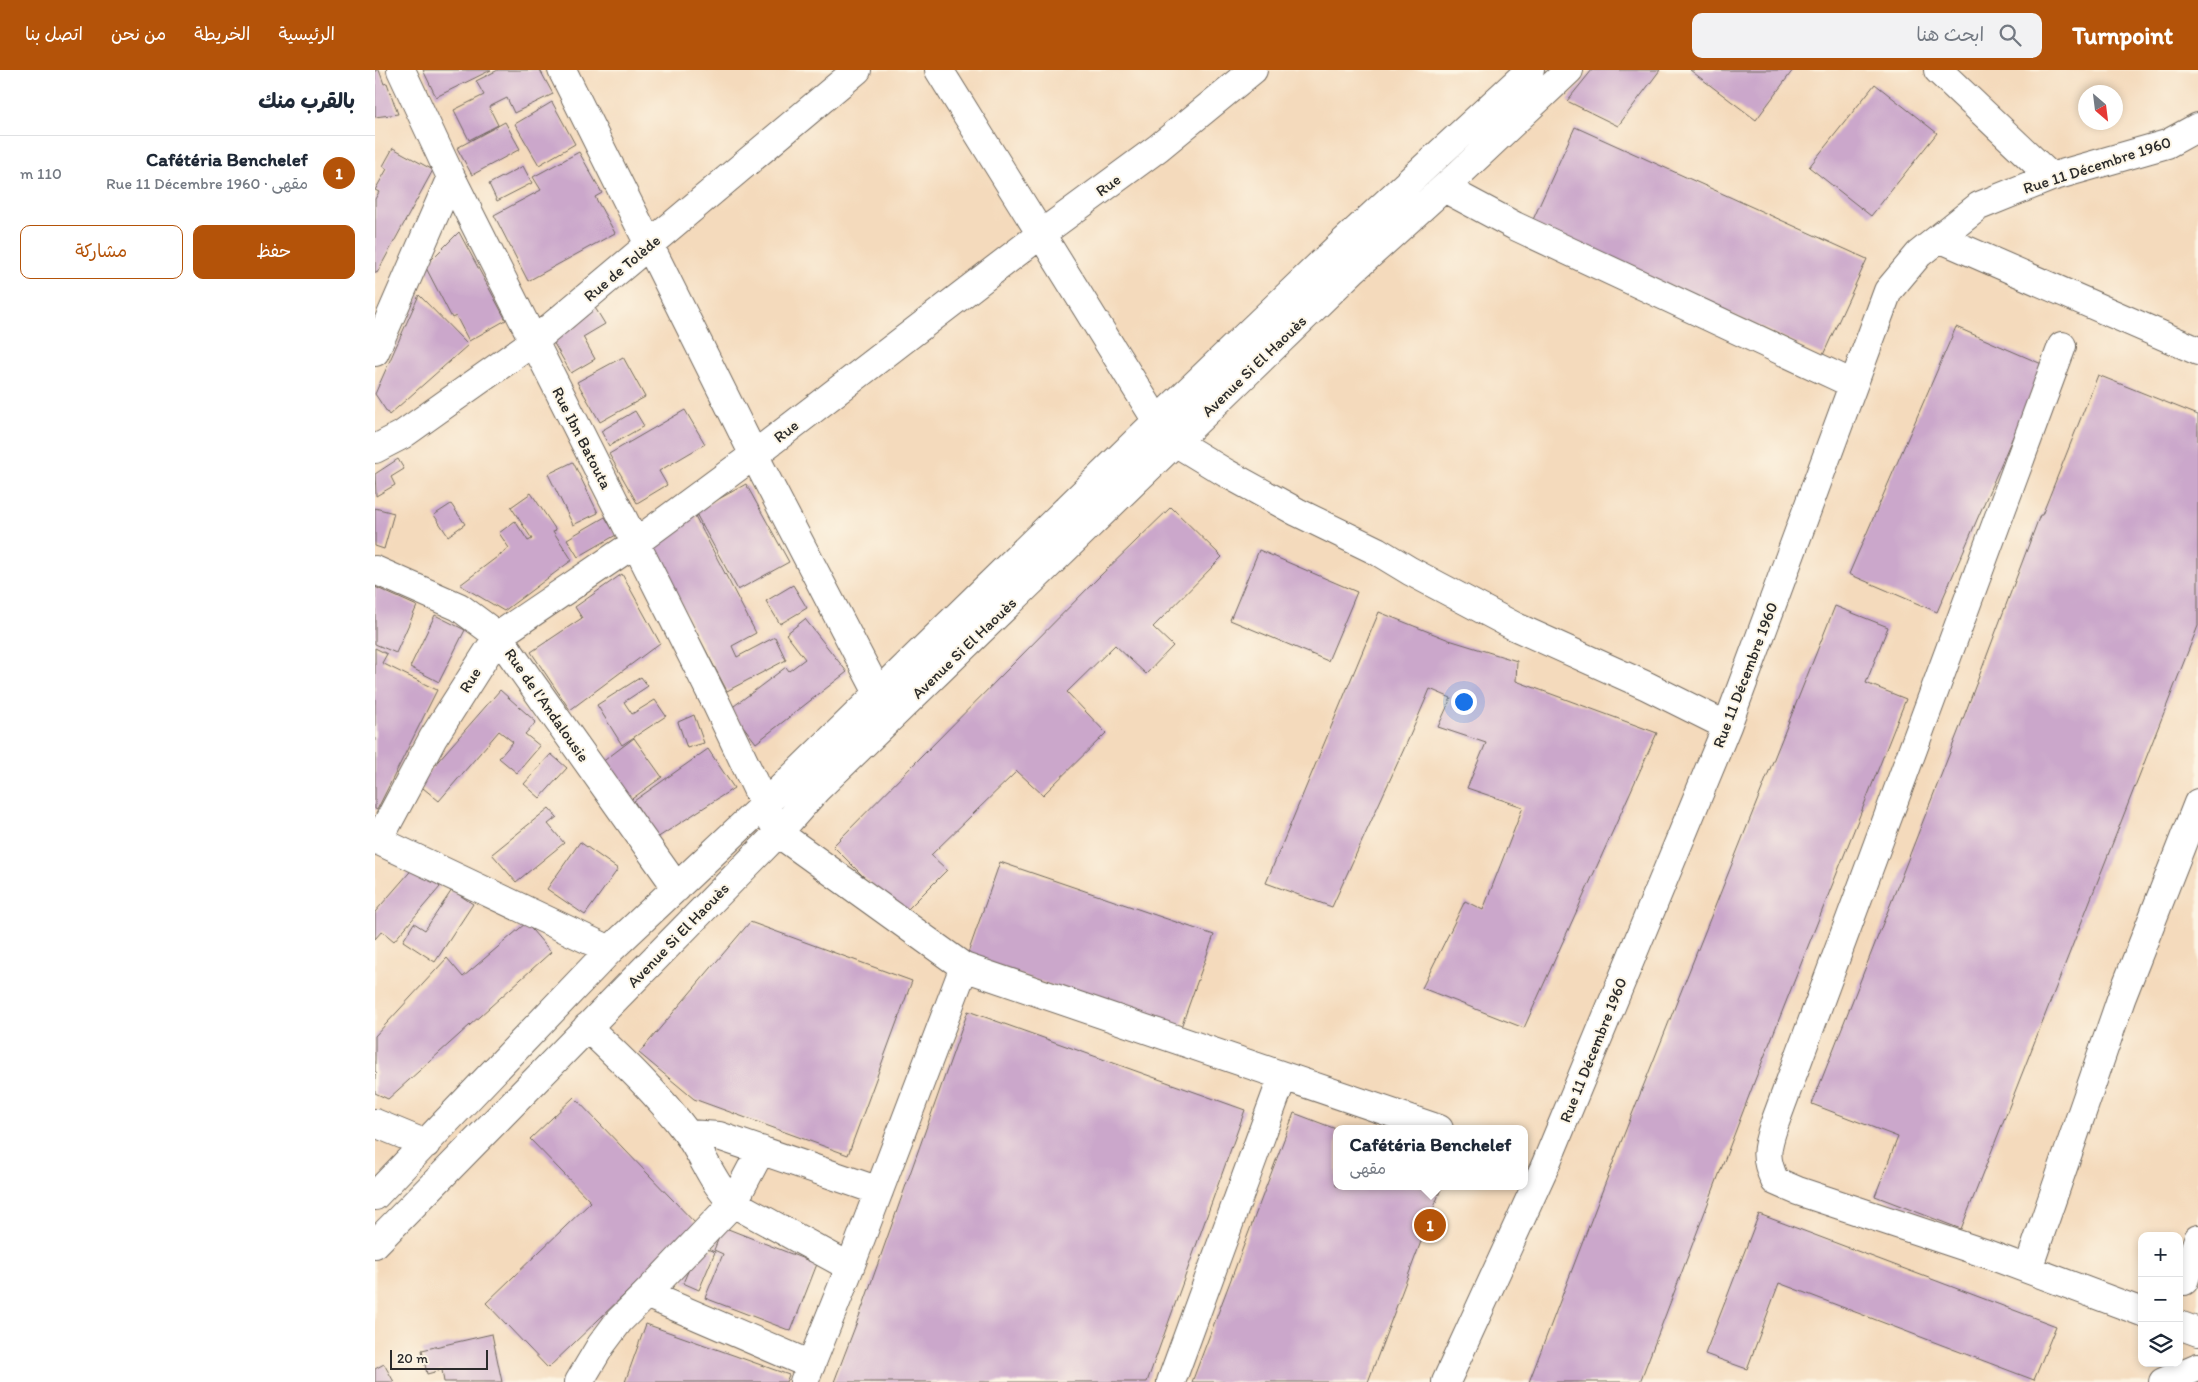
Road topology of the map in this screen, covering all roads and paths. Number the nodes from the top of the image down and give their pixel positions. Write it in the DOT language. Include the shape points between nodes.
graph roads {
  1 [pos="401,70"];
  2 [pos="562,70"];
  3 [pos="857,70"];
  4 [pos="939,70"];
  5 [pos="1253,70"];
  6 [pos="1530,70"];
  7 [pos="1569,70"];
  8 [pos="1938,70"];
  9 [pos="2198,127"];
  10 [pos="451,177"];
  11 [pos="2051,177"];
  12 [pos="1444,188"];
  13 [pos="1041,234"];
  14 [pos="1939,238"];
  15 [pos="650,246"];
  16 [pos="533,342"];
  17 [pos="2062,346"];
  18 [pos="2198,351"];
  19 [pos="375,352"];
  20 [pos="1853,384"];
  21 [pos="1157,421"];
  22 [pos="1175,442"];
  23 [pos="375,449"];
  24 [pos="754,455"];
  25 [pos="635,543"];
  26 [pos="375,570"];
  27 [pos="498,636"];
  28 [pos="878,694"];
  29 [pos="1727,726"];
  30 [pos="2198,803"];
  31 [pos="764,804"];
  32 [pos="778,833"];
  33 [pos="377,840"];
  34 [pos="677,888"];
  35 [pos="609,950"];
  36 [pos="964,967"];
  37 [pos="587,1027"];
  38 [pos="1283,1076"];
  39 [pos="375,1123"];
  40 [pos="1427,1125"];
  41 [pos="688,1134"];
  42 [pos="426,1144"];
  43 [pos="761,1150"];
  44 [pos="1534,1162"];
  45 [pos="1528,1177"];
  46 [pos="1523,1190"];
  47 [pos="879,1191"];
  48 [pos="375,1196"];
  49 [pos="733,1203"];
  50 [pos="2198,1239"];
  51 [pos="375,1244"];
  52 [pos="850,1267"];
  53 [pos="2028,1269"];
  54 [pos="2184,1282"];
  55 [pos="646,1294"];
  56 [pos="2138,1310"];
  57 [pos="2183,1326"];
  58 [pos="2198,1332"];
  59 [pos="2198,1368"];
  60 [pos="808,1373"];
  61 [pos="579,1382"];
  62 [pos="1171,1382"];
  63 [pos="1446,1382"];
  64 [pos="2163,1382"];
  1 -- 10 [label="street, Rue Ibn Batouta"];
  2 -- 15 [label="street"];
  3 -- 15 [label="street, Rue de Tolède"];
  4 -- 13 [label="street"];
  5 -- 13 [label="street, Rue" via="1158,148"];
  6 -- 21 [label="street, Avenue Si El Haouès" via="1336,249"];
  7 -- 12 [label="street, Avenue Si El Haouès"];
  8 -- 11 [label="street"];
  9 -- 11 [label="street, Rue 11 Décembre 1960" via="2167,144"];
  10 -- 16 [label="street, Rue Ibn Batouta"];
  10 -- 19 [label="street"];
  11 -- 14 [label="street, Rue 11 Décembre 1960" via="1979,206"];
  12 -- 20 [label="street" via="1515,226"];
  12 -- 22 [label="street, Avenue Si El Haouès" via="1352,271"];
  13 -- 21 [label="street"];
  13 -- 24 [label="street, Rue"];
  14 -- 18 [label="street"];
  14 -- 20 [label="street, Rue 11 Décembre 1960" via="1919,254 1888,290"];
  15 -- 16 [label="street, Rue de Tolède"];
  15 -- 24 [label="street"];
  16 -- 23 [label="street, Rue de Tolède" via="403,435"];
  16 -- 25 [label="street, Rue Ibn Batouta"];
  17 -- 53 [label="street" via="1767,1146 1767,1166 1775,1182"];
  20 -- 29 [label="street, Rue 11 Décembre 1960"];
  21 -- 22 [label="street"];
  21 -- 28 [label="street, Avenue Si El Haouès"];
  22 -- 29 [label="street" via="1281,503 1514,626"];
  22 -- 32 [label="street, Avenue Si El Haouès" via="817,790"];
  24 -- 25 [label="street, Rue"];
  24 -- 28 [label="street"];
  25 -- 27 [label="street, Rue"];
  25 -- 31 [label="street, Rue Ibn Batouta"];
  26 -- 27 [label="street, Rue de l'Andalousie" via="459,607"];
  27 -- 33 [label="street, Rue" via="433,738"];
  27 -- 34 [label="street, Rue de l'Andalousie"];
  28 -- 31 [label="street, Avenue Si El Haouès"];
  29 -- 44 [label="street, Rue 11 Décembre 1960"];
  30 -- 53 [label="street" via="2121,999"];
  31 -- 32 [label="street, Rue Ibn Batouta"];
  31 -- 34 [label="street, Avenue Si El Haouès"];
  32 -- 36 [label="street"];
  32 -- 37 [label="street, Avenue Si El Haouès"];
  33 -- 35 [label="street"];
  34 -- 35 [label="street, Avenue Si El Haouès"];
  35 -- 42 [label="street, Avenue Si El Haouès"];
  36 -- 38 [label="street"];
  36 -- 47 [label="street"];
  37 -- 41 [label="street" via="633,1071"];
  37 -- 51 [label="street, Avenue Si El Haouès"];
  38 -- 40 [label="street"];
  38 -- 62 [label="street"];
  39 -- 42 [label="street"];
  41 -- 43 [label="street" via="719,1136"];
  41 -- 49 [label="street" via="711,1176"];
  42 -- 48 [label="street, Avenue Si El Haouès"];
  43 -- 47 [label="street"];
  43 -- 49 [label="street"];
  44 -- 45 [label="street, Rue 11 Décembre 1960"];
  46 -- 63 [label="street, Rue 11 Décembre 1960"];
  47 -- 52 [label="street"];
  49 -- 52 [label="street"];
  49 -- 55 [label="street"];
  50 -- 54 [label="street"];
  52 -- 60 [label="street"];
  53 -- 56 [label="street"];
  55 -- 60 [label="street"];
  55 -- 61 [label="street" via="619,1320"];
  57 -- 58 [label="street"];
  59 -- 64 [label="street"];
}
